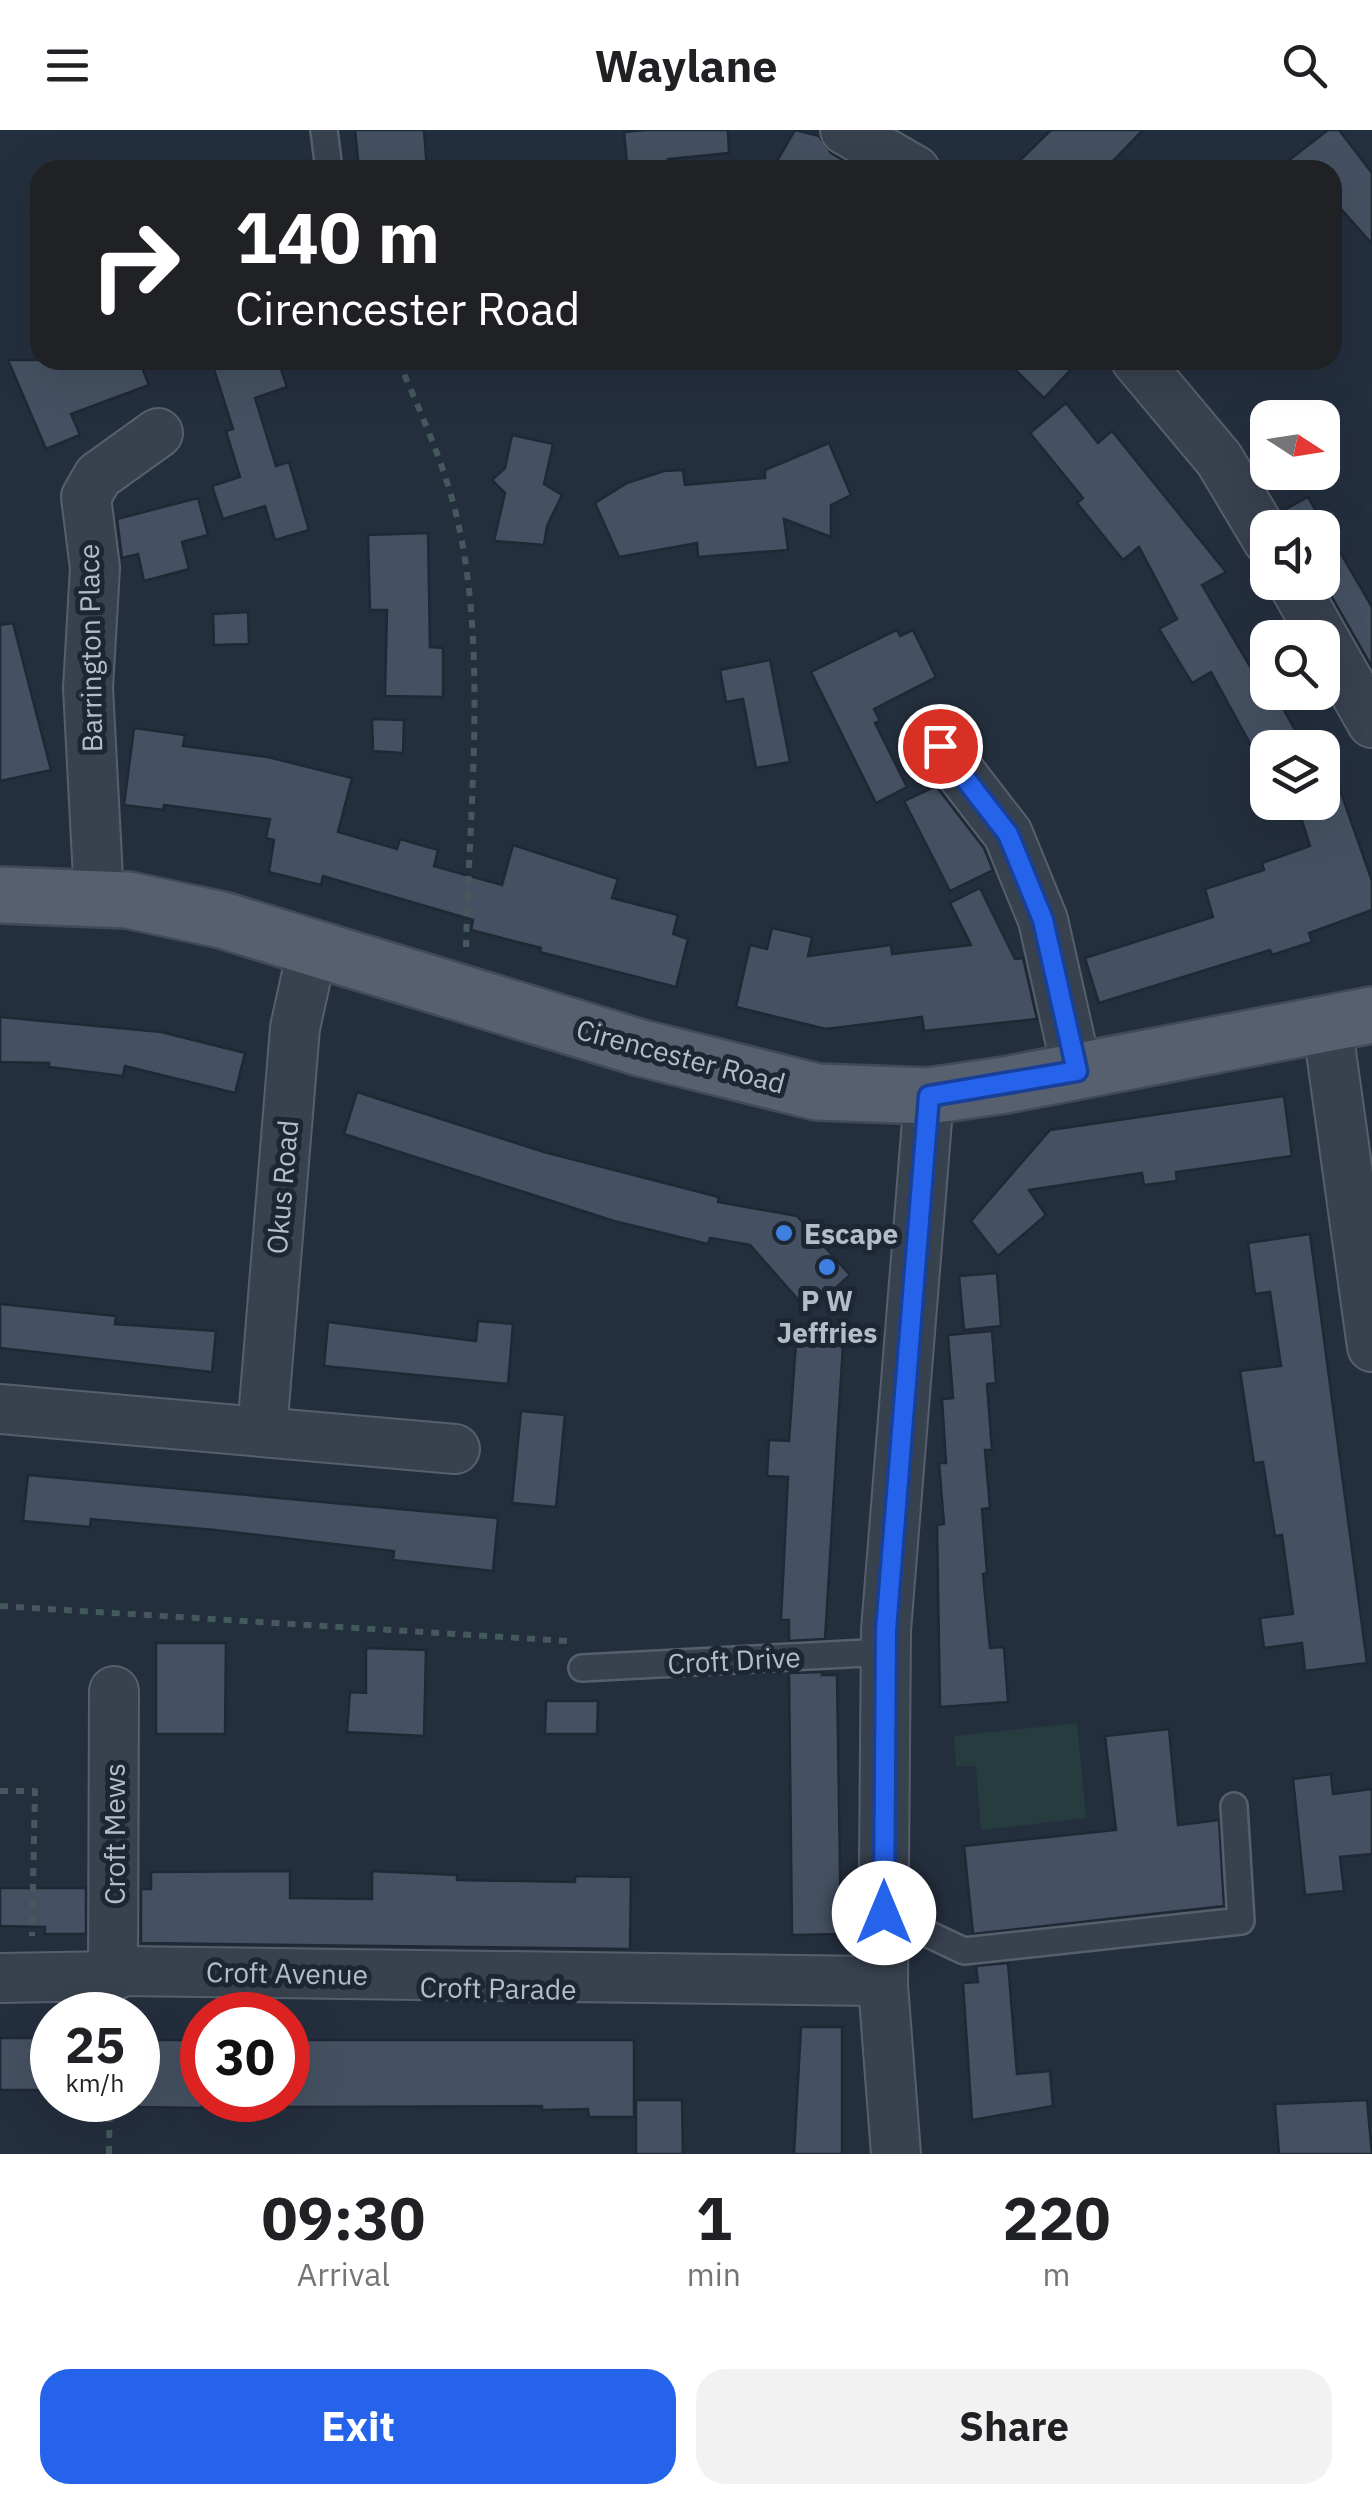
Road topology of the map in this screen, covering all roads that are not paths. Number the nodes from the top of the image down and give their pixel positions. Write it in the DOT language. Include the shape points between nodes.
graph roads {
  1 [pos="324,130"];
  2 [pos="845,130"];
  3 [pos="328,160"];
  4 [pos="898,160"];
  5 [pos="1144,370"];
  6 [pos="158,433"];
  7 [pos="1250,511"];
  8 [pos="1302,600"];
  9 [pos="1372,724"];
  10 [pos="940,746"];
  11 [pos="0,895"];
  12 [pos="98,897"];
  13 [pos="312,946"];
  14 [pos="1349,1019"];
  15 [pos="1077,1071"];
  16 [pos="929,1096"];
  17 [pos="1372,1347"];
  18 [pos="0,1409"];
  19 [pos="262,1431"];
  20 [pos="455,1450"];
  21 [pos="886,1652"];
  22 [pos="582,1668"];
  23 [pos="114,1691"];
  24 [pos="1234,1806"];
  25 [pos="884,1913"];
  26 [pos="113,1976"];
  27 [pos="16,1977"];
  28 [pos="883,1984"];
  29 [pos="896,2154"];
  1 -- 3 [label="lane"];
  2 -- 4 [label="street"];
  5 -- 7 [label="street" via="1219,459"];
  6 -- 12 [label="street, Barrington Place" via="98,476 86,497 95,568 88,688"];
  8 -- 9 [label="street"];
  10 -- 15 [label="street" via="1008,834 1043,920"];
  11 -- 12 [label="main road, Cirencester Road"];
  12 -- 13 [label="main road, Cirencester Road" via="222,920"];
  13 -- 16 [label="main road, Cirencester Road" via="641,1048 800,1088"];
  13 -- 19 [label="street, Okus Road" via="295,1028"];
  14 -- 15 [label="main road, Cirencester Road"];
  14 -- 17 [label="street"];
  15 -- 16 [label="main road, Cirencester Road"];
  16 -- 21 [label="street"];
  18 -- 19 [label="street"];
  19 -- 20 [label="street"];
  21 -- 22 [label="lane, Croft Drive"];
  21 -- 25 [label="street"];
  23 -- 26 [label="street, Croft Mews"];
  24 -- 25 [label="lane" via="1241,1920 964,1952"];
  25 -- 28 [label="street"];
  26 -- 27 [label="street, Croft Avenue"];
  26 -- 28 [label="street, Croft Avenue" via="124,1971"];
  28 -- 29 [label="street"];
}
